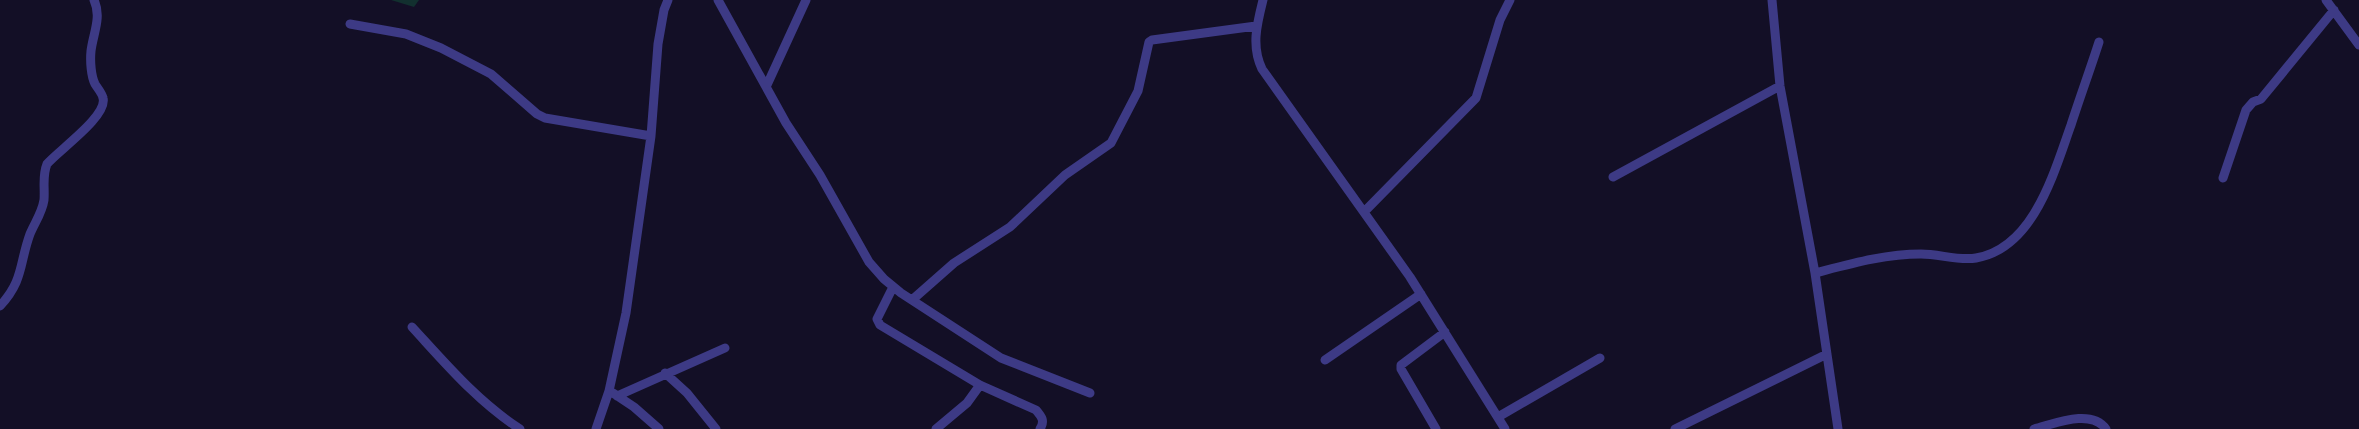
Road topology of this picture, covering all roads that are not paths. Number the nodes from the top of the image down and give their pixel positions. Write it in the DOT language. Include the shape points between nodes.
graph roads {
  1 [pos="94,0"];
  2 [pos="668,0"];
  3 [pos="718,0"];
  4 [pos="806,0"];
  5 [pos="1263,0"];
  6 [pos="1510,0"];
  7 [pos="1772,0"];
  8 [pos="2326,0"];
  9 [pos="2334,10"];
  10 [pos="350,24"];
  11 [pos="1256,26"];
  12 [pos="2099,42"];
  13 [pos="2359,45"];
  14 [pos="1780,86"];
  15 [pos="766,88"];
  16 [pos="651,136"];
  17 [pos="1613,177"];
  18 [pos="2222,178"];
  19 [pos="1364,212"];
  20 [pos="1815,273"];
  21 [pos="893,287"];
  22 [pos="1421,294"];
  23 [pos="912,300"];
  24 [pos="0,306"];
  25 [pos="412,327"];
  26 [pos="1445,332"];
  27 [pos="725,348"];
  28 [pos="1827,354"];
  29 [pos="1600,358"];
  30 [pos="1325,360"];
  31 [pos="665,373"];
  32 [pos="980,386"];
  33 [pos="608,391"];
  34 [pos="1090,393"];
  35 [pos="617,396"];
  36 [pos="1498,416"];
  37 [pos="520,429"];
  38 [pos="596,429"];
  39 [pos="659,429"];
  40 [pos="716,429"];
  41 [pos="936,429"];
  42 [pos="1040,429"];
  43 [pos="1436,429"];
  44 [pos="1505,429"];
  45 [pos="1675,429"];
  46 [pos="1838,429"];
  47 [pos="2034,429"];
  48 [pos="2106,429"];
  1 -- 24 [label="street" via="97,8 97,28 91,58 93,77 103,97 103,107 88,126 47,164 40,216 30,235 19,277 11,295"];
  2 -- 16 [label="street" via="658,44"];
  3 -- 15 [label="street"];
  4 -- 15 [label="street"];
  5 -- 11 [label="street"];
  6 -- 19 [label="street" via="1500,20 1476,98"];
  7 -- 14 [label="street"];
  8 -- 9 [label="street"];
  9 -- 13 [label="street"];
  9 -- 18 [label="street" via="2261,99 2253,102 2246,110"];
  10 -- 16 [label="street" via="406,34 441,48 491,74 537,114 546,118"];
  11 -- 19 [label="street" via="1256,58 1262,69"];
  11 -- 23 [label="street" via="1149,42 1138,91 1111,143 1065,175 1010,227 954,262"];
  12 -- 20 [label="street" via="2049,188 2034,213 2011,240 1993,253 1974,258 1922,254 1890,255"];
  14 -- 17 [label="street"];
  14 -- 20 [label="street"];
  15 -- 21 [label="street" via="869,262"];
  16 -- 33 [label="street" via="626,313"];
  19 -- 22 [label="street"];
  20 -- 28 [label="street"];
  21 -- 23 [label="street"];
  21 -- 32 [label="street" via="878,314 880,325"];
  22 -- 26 [label="street"];
  22 -- 30 [label="street"];
  23 -- 34 [label="street" via="1001,358"];
  25 -- 37 [label="street" via="474,393 497,414"];
  26 -- 36 [label="street"];
  26 -- 43 [label="street" via="1401,365"];
  27 -- 31 [label="street"];
  28 -- 45 [label="street"];
  28 -- 46 [label="street"];
  29 -- 36 [label="street"];
  31 -- 35 [label="street"];
  31 -- 40 [label="street" via="687,393"];
  32 -- 41 [label="street" via="967,403"];
  32 -- 42 [label="street" via="1036,410 1042,417 1043,424"];
  33 -- 35 [label="street"];
  33 -- 38 [label="street"];
  35 -- 39 [label="street"];
  36 -- 44 [label="street"];
  47 -- 48 [label="street" via="2089,418 2102,424"];
}
